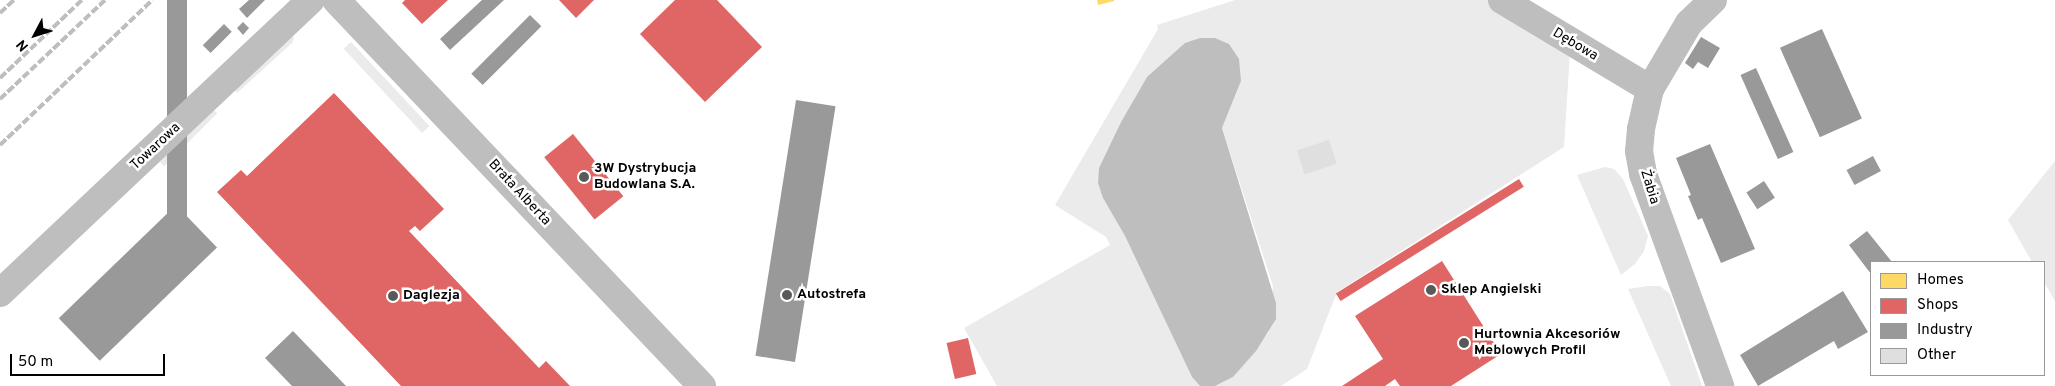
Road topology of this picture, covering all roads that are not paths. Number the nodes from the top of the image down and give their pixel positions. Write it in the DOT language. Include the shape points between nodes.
graph roads {
  1 [pos="310,0"];
  2 [pos="336,0"];
  3 [pos="1502,0"];
  4 [pos="1713,0"];
  5 [pos="1650,89"];
  6 [pos="0,293"];
  7 [pos="702,386"];
  8 [pos="1720,386"];
  1 -- 6 [label="street, Towarowa"];
  2 -- 7 [label="street, Brata Alberta"];
  3 -- 5 [label="street, Dębowa"];
  4 -- 5 [label="street, Żabia" via="1689,22"];
  5 -- 8 [label="street, Żabia" via="1639,151 1643,174"];
}
